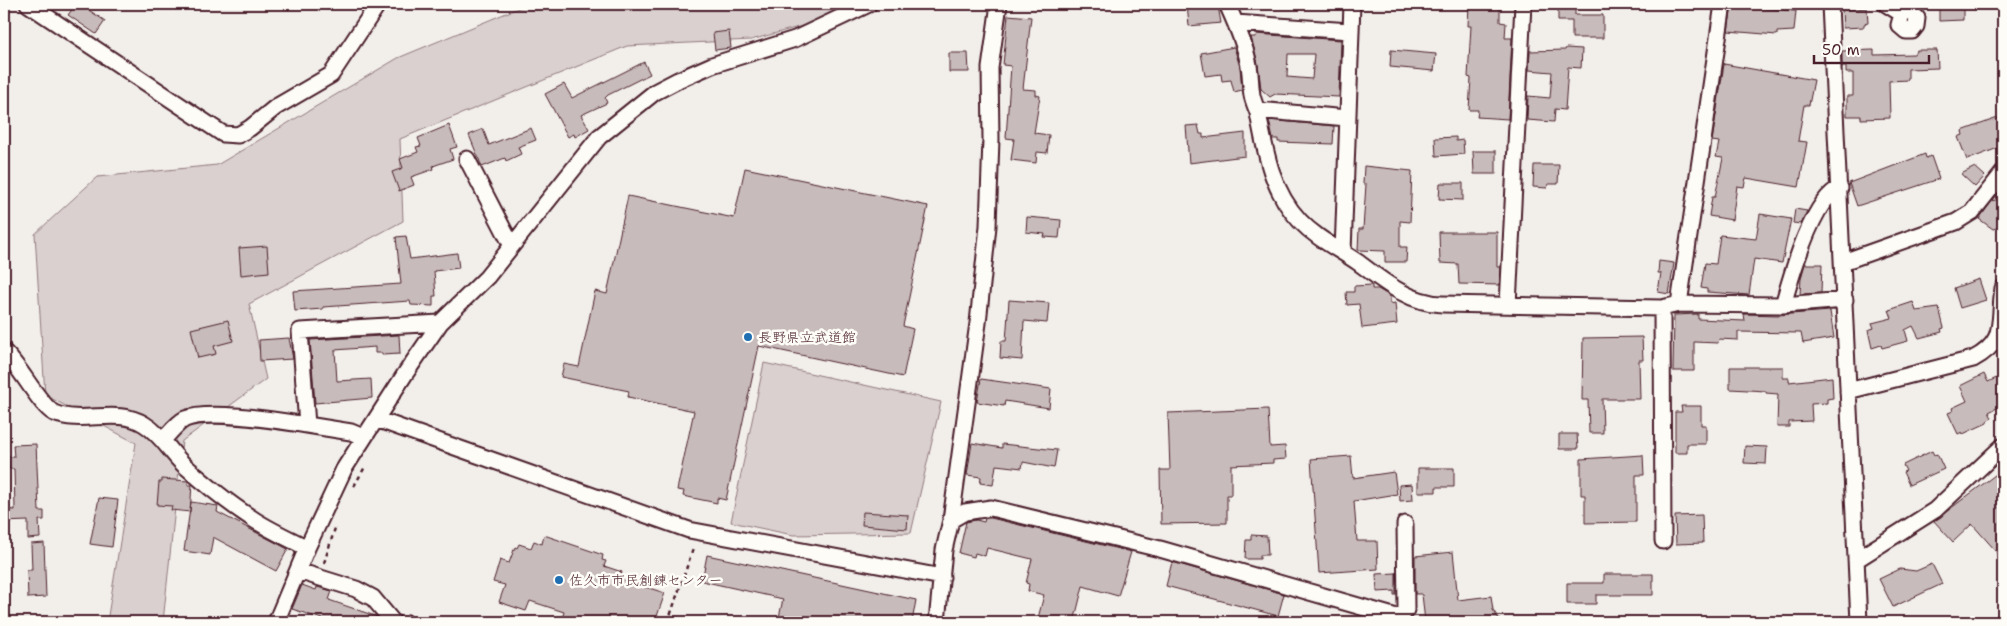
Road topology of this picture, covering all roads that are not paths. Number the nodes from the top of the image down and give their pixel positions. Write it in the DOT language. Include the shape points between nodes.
graph roads {
  1 [pos="28,4"];
  2 [pos="378,4"];
  3 [pos="869,4"];
  4 [pos="998,4"];
  5 [pos="1227,4"];
  6 [pos="1352,4"];
  7 [pos="1523,4"];
  8 [pos="1723,4"];
  9 [pos="1830,4"];
  10 [pos="1886,4"];
  11 [pos="1902,14"];
  12 [pos="1236,23"];
  13 [pos="1350,31"];
  14 [pos="1257,110"];
  15 [pos="1347,118"];
  16 [pos="467,159"];
  17 [pos="2003,173"];
  18 [pos="1840,188"];
  19 [pos="512,246"];
  20 [pos="1343,252"];
  21 [pos="1843,262"];
  22 [pos="2003,288"];
  23 [pos="1845,300"];
  24 [pos="1679,304"];
  25 [pos="1508,305"];
  26 [pos="1783,305"];
  27 [pos="1662,308"];
  28 [pos="440,323"];
  29 [pos="4,352"];
  30 [pos="1848,391"];
  31 [pos="376,419"];
  32 [pos="308,425"];
  33 [pos="364,437"];
  34 [pos="163,440"];
  35 [pos="2003,446"];
  36 [pos="951,520"];
  37 [pos="1405,524"];
  38 [pos="1663,540"];
  39 [pos="307,548"];
  40 [pos="1856,560"];
  41 [pos="298,571"];
  42 [pos="942,577"];
  43 [pos="399,618"];
  44 [pos="1400,620"];
  45 [pos="276,622"];
  46 [pos="937,622"];
  47 [pos="1859,622"];
  1 -- 2 [label="street" via="224,134 238,135 276,107 331,75"];
  3 -- 19 [label="street" via="795,39 712,65 655,92 599,137"];
  4 -- 36 [label="street" via="990,68 988,226"];
  5 -- 12 [label="street"];
  6 -- 13 [label="street"];
  7 -- 25 [label="street"];
  8 -- 24 [label="street"];
  9 -- 18 [label="street"];
  10 -- 11 [label="street"];
  12 -- 13 [label="street"];
  12 -- 14 [label="street" via="1248,60"];
  13 -- 15 [label="street"];
  14 -- 15 [label="street"];
  14 -- 20 [label="street" via="1266,155 1286,204 1310,231"];
  15 -- 20 [label="street"];
  16 -- 19 [label="street"];
  17 -- 21 [label="street" via="1972,212 1956,222"];
  18 -- 21 [label="street"];
  18 -- 26 [label="street" via="1828,195 1801,246"];
  19 -- 28 [label="street" via="487,277"];
  20 -- 25 [label="street" via="1383,281 1421,302"];
  21 -- 23 [label="street"];
  22 -- 30 [label="street" via="2001,335 1990,350 1973,359"];
  23 -- 26 [label="street"];
  23 -- 30 [label="street"];
  24 -- 26 [label="street"];
  24 -- 27 [label="street"];
  25 -- 27 [label="street"];
  27 -- 38 [label="street"];
  28 -- 31 [label="street"];
  28 -- 32 [label="street" via="300,331"];
  29 -- 34 [label="street" via="27,378 43,404 54,413 71,417 120,416 134,419"];
  30 -- 40 [label="street"];
  31 -- 33 [label="street"];
  31 -- 42 [label="street" via="688,530"];
  32 -- 33 [label="street"];
  32 -- 34 [label="street" via="260,418 205,416 184,420"];
  33 -- 39 [label="street" via="344,469"];
  34 -- 39 [label="street" via="183,464 250,518"];
  35 -- 40 [label="street" via="1935,510"];
  36 -- 42 [label="street"];
  36 -- 44 [label="street" via="964,512 991,508 1160,549"];
  37 -- 44 [label="street" via="1406,610"];
  39 -- 41 [label="street"];
  40 -- 47 [label="street"];
  41 -- 43 [label="street" via="356,589"];
  41 -- 45 [label="street"];
  42 -- 46 [label="street"];
}
